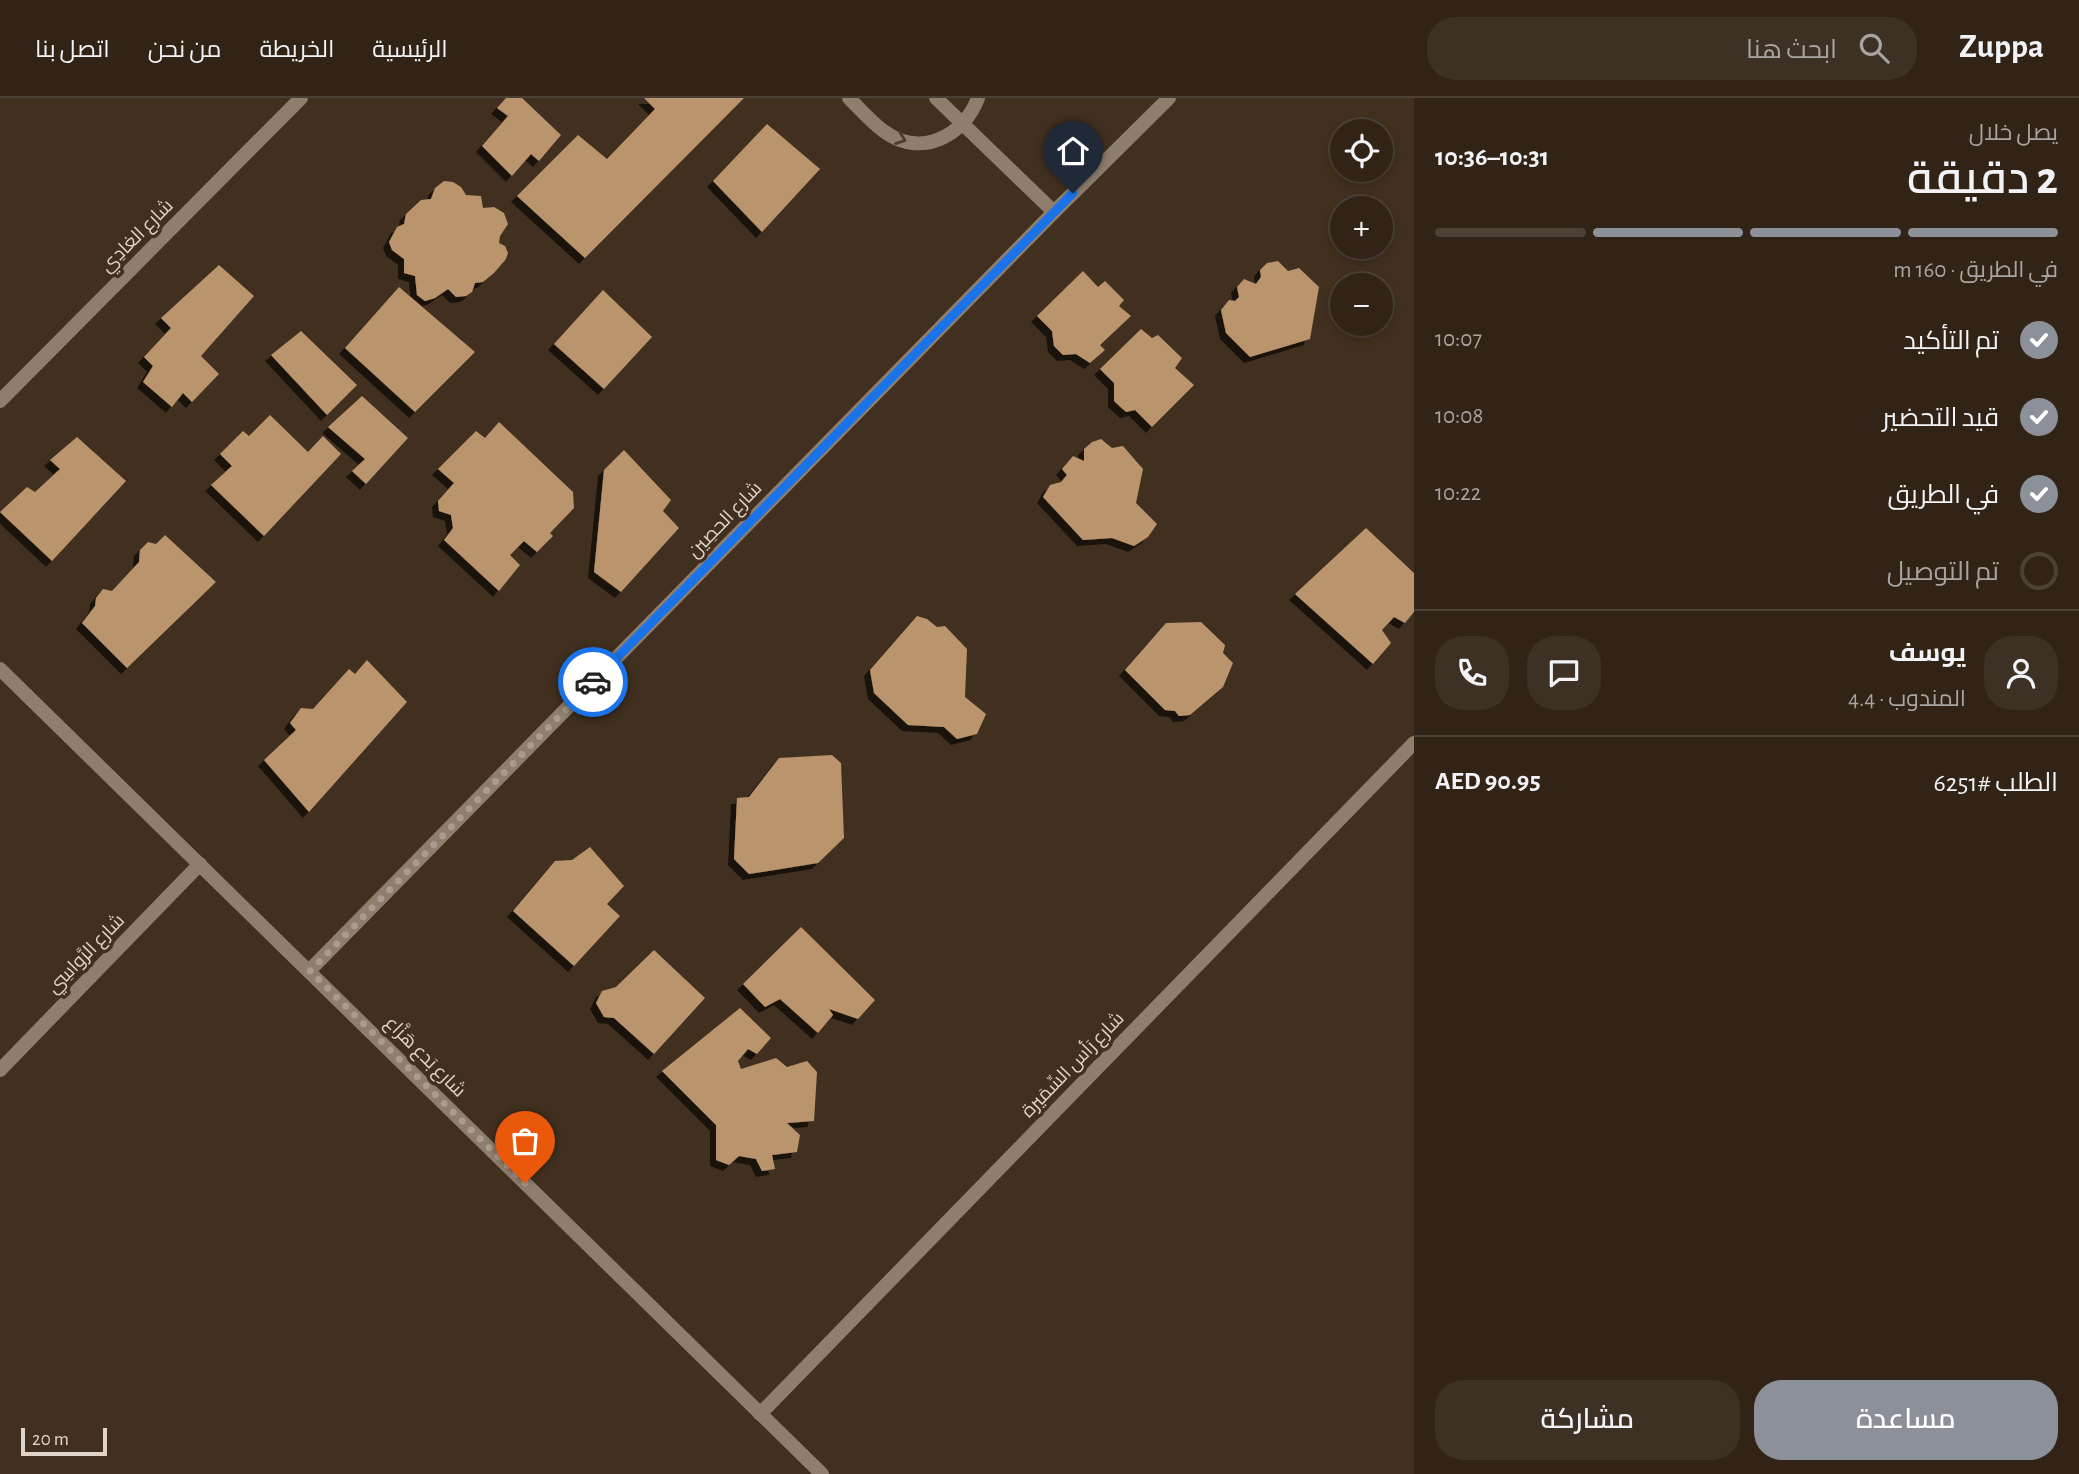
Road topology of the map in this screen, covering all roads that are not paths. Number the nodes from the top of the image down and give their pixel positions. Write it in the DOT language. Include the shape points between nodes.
graph roads {
  1 [pos="301,98"];
  2 [pos="849,98"];
  3 [pos="936,98"];
  4 [pos="978,98"];
  5 [pos="1169,98"];
  6 [pos="963,125"];
  7 [pos="1054,212"];
  8 [pos="0,401"];
  9 [pos="0,669"];
  10 [pos="1414,743"];
  11 [pos="200,864"];
  12 [pos="310,971"];
  13 [pos="0,1070"];
  14 [pos="760,1414"];
  15 [pos="822,1474"];
  1 -- 8 [label="street, شارع الغادِي"];
  2 -- 6 [label="street, one-way" via="885,133 900,141 934,142"];
  3 -- 6 [label="street"];
  4 -- 6 [label="street"];
  5 -- 7 [label="street, شارع الحصِين"];
  6 -- 7 [label="street"];
  7 -- 12 [label="street, شارع الحصِين"];
  9 -- 11 [label="street, شارع بَدع هَزَّاع"];
  10 -- 14 [label="street, شارع رَأس السِّمَيرة"];
  11 -- 12 [label="street, شارع بَدع هَزَّاع"];
  11 -- 13 [label="street, شارع الرَّواسِي"];
  12 -- 14 [label="street, شارع بَدع هَزَّاع"];
  14 -- 15 [label="street, شارع بَدع هَزَّاع"];
}
